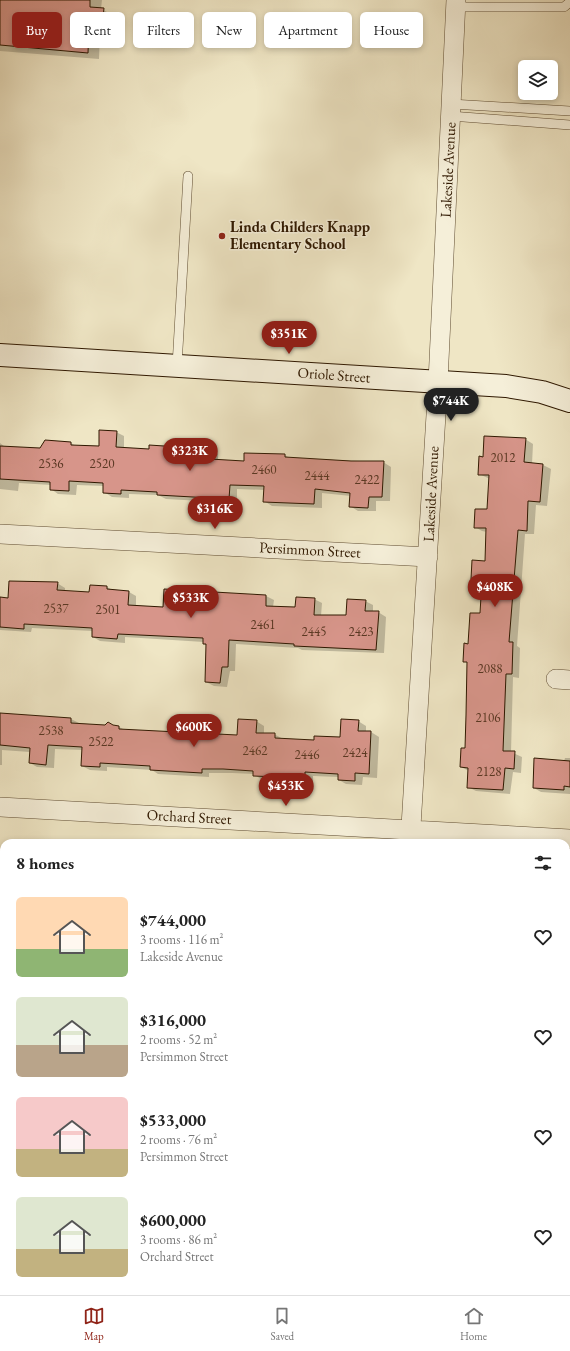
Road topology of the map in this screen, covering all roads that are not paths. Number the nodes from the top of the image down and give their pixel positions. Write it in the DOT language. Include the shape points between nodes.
graph roads {
  1 [pos="456,4"];
  2 [pos="567,4"];
  3 [pos="451,110"];
  4 [pos="570,111"];
  5 [pos="570,125"];
  6 [pos="188,176"];
  7 [pos="0,355"];
  8 [pos="176,366"];
  9 [pos="438,382"];
  10 [pos="570,401"];
  11 [pos="0,534"];
  12 [pos="428,557"];
  13 [pos="0,807"];
  14 [pos="411,836"];
  15 [pos="570,839"];
  1 -- 2 [label="lane"];
  1 -- 3 [label="street, Lakeside Avenue"];
  3 -- 4 [label="lane"];
  3 -- 5 [label="lane"];
  3 -- 9 [label="street, Lakeside Avenue"];
  6 -- 8 [label="lane"];
  7 -- 8 [label="street, Oriole Street"];
  8 -- 9 [label="street, Oriole Street"];
  9 -- 10 [label="street, Oriole Street" via="506,386 542,392"];
  9 -- 12 [label="street, Lakeside Avenue"];
  11 -- 12 [label="street, Persimmon Street"];
  12 -- 14 [label="street, Lakeside Avenue"];
  13 -- 14 [label="street, Orchard Street"];
  14 -- 15 [label="street, Orchard Street"];
}
